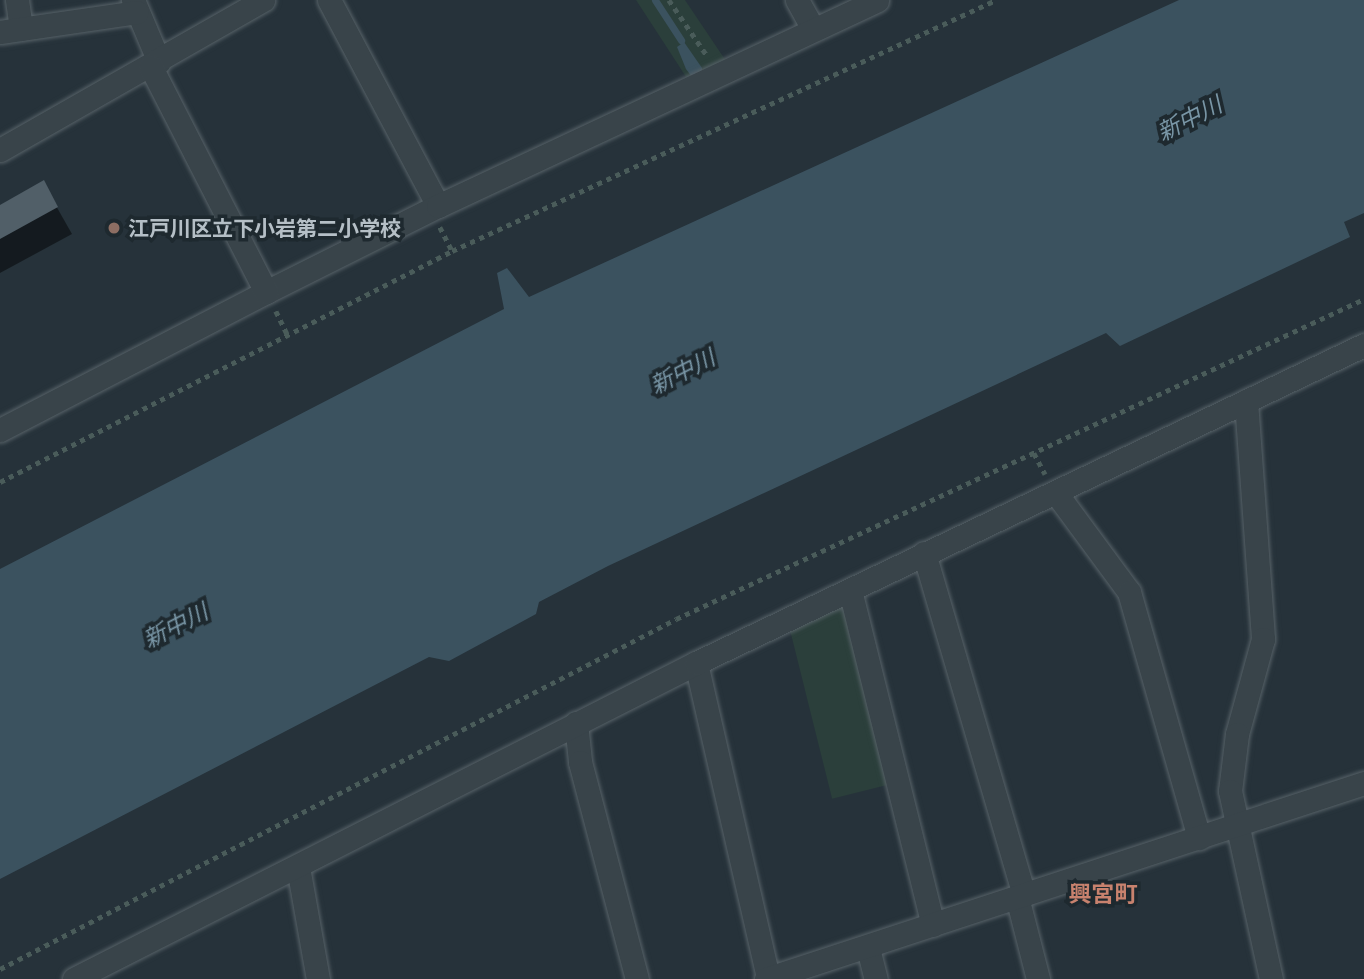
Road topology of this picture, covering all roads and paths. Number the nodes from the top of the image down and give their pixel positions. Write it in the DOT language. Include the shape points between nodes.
graph roads {
  1 [pos="17,0"];
  2 [pos="263,0"];
  3 [pos="329,0"];
  4 [pos="668,0"];
  5 [pos="797,0"];
  6 [pos="877,0"];
  7 [pos="996,0"];
  8 [pos="135,6"];
  9 [pos="10,30"];
  10 [pos="813,30"];
  11 [pos="155,64"];
  12 [pos="719,72"];
  13 [pos="0,150"];
  14 [pos="437,213"];
  15 [pos="452,251"];
  16 [pos="269,297"];
  17 [pos="1364,299"];
  18 [pos="287,334"];
  19 [pos="1364,345"];
  20 [pos="1246,401"];
  21 [pos="0,430"];
  22 [pos="0,482"];
  23 [pos="1056,493"];
  24 [pos="924,553"];
  25 [pos="850,590"];
  26 [pos="696,663"];
  27 [pos="576,723"];
  28 [pos="1364,783"];
  29 [pos="1234,825"];
  30 [pos="1199,838"];
  31 [pos="298,867"];
  32 [pos="1020,896"];
  33 [pos="933,925"];
  34 [pos="868,948"];
  35 [pos="0,969"];
  36 [pos="74,979"];
  37 [pos="318,979"];
  38 [pos="637,979"];
  39 [pos="767,979"];
  40 [pos="876,979"];
  41 [pos="1038,979"];
  42 [pos="1271,979"];
  1 -- 9 [label="street"];
  2 -- 11 [label="street"];
  3 -- 14 [label="street"];
  4 -- 12 [label="path"];
  5 -- 10 [label="street"];
  6 -- 10 [label="street"];
  7 -- 15 [label="path"];
  8 -- 9 [label="street"];
  8 -- 11 [label="street"];
  10 -- 12 [label="street"];
  11 -- 13 [label="street"];
  11 -- 16 [label="street"];
  12 -- 14 [label="street"];
  14 -- 15 [label="path"];
  14 -- 16 [label="street"];
  15 -- 18 [label="path"];
  16 -- 18 [label="path"];
  16 -- 21 [label="street"];
  17 -- 35 [label="path" via="676,619"];
  18 -- 22 [label="path"];
  19 -- 20 [label="street"];
  20 -- 23 [label="street"];
  20 -- 29 [label="street" via="1263,639 1237,734 1230,791"];
  23 -- 24 [label="street"];
  23 -- 30 [label="street" via="1129,592"];
  24 -- 25 [label="street"];
  24 -- 32 [label="street"];
  25 -- 26 [label="street"];
  25 -- 33 [label="street"];
  26 -- 27 [label="street"];
  26 -- 39 [label="street"];
  27 -- 31 [label="street"];
  27 -- 38 [label="street" via="580,762"];
  28 -- 29 [label="street"];
  29 -- 30 [label="street"];
  29 -- 42 [label="street"];
  30 -- 32 [label="street"];
  31 -- 36 [label="street"];
  31 -- 37 [label="street"];
  32 -- 33 [label="street"];
  32 -- 41 [label="street"];
  33 -- 34 [label="street"];
  34 -- 39 [label="street"];
  34 -- 40 [label="street"];
}
